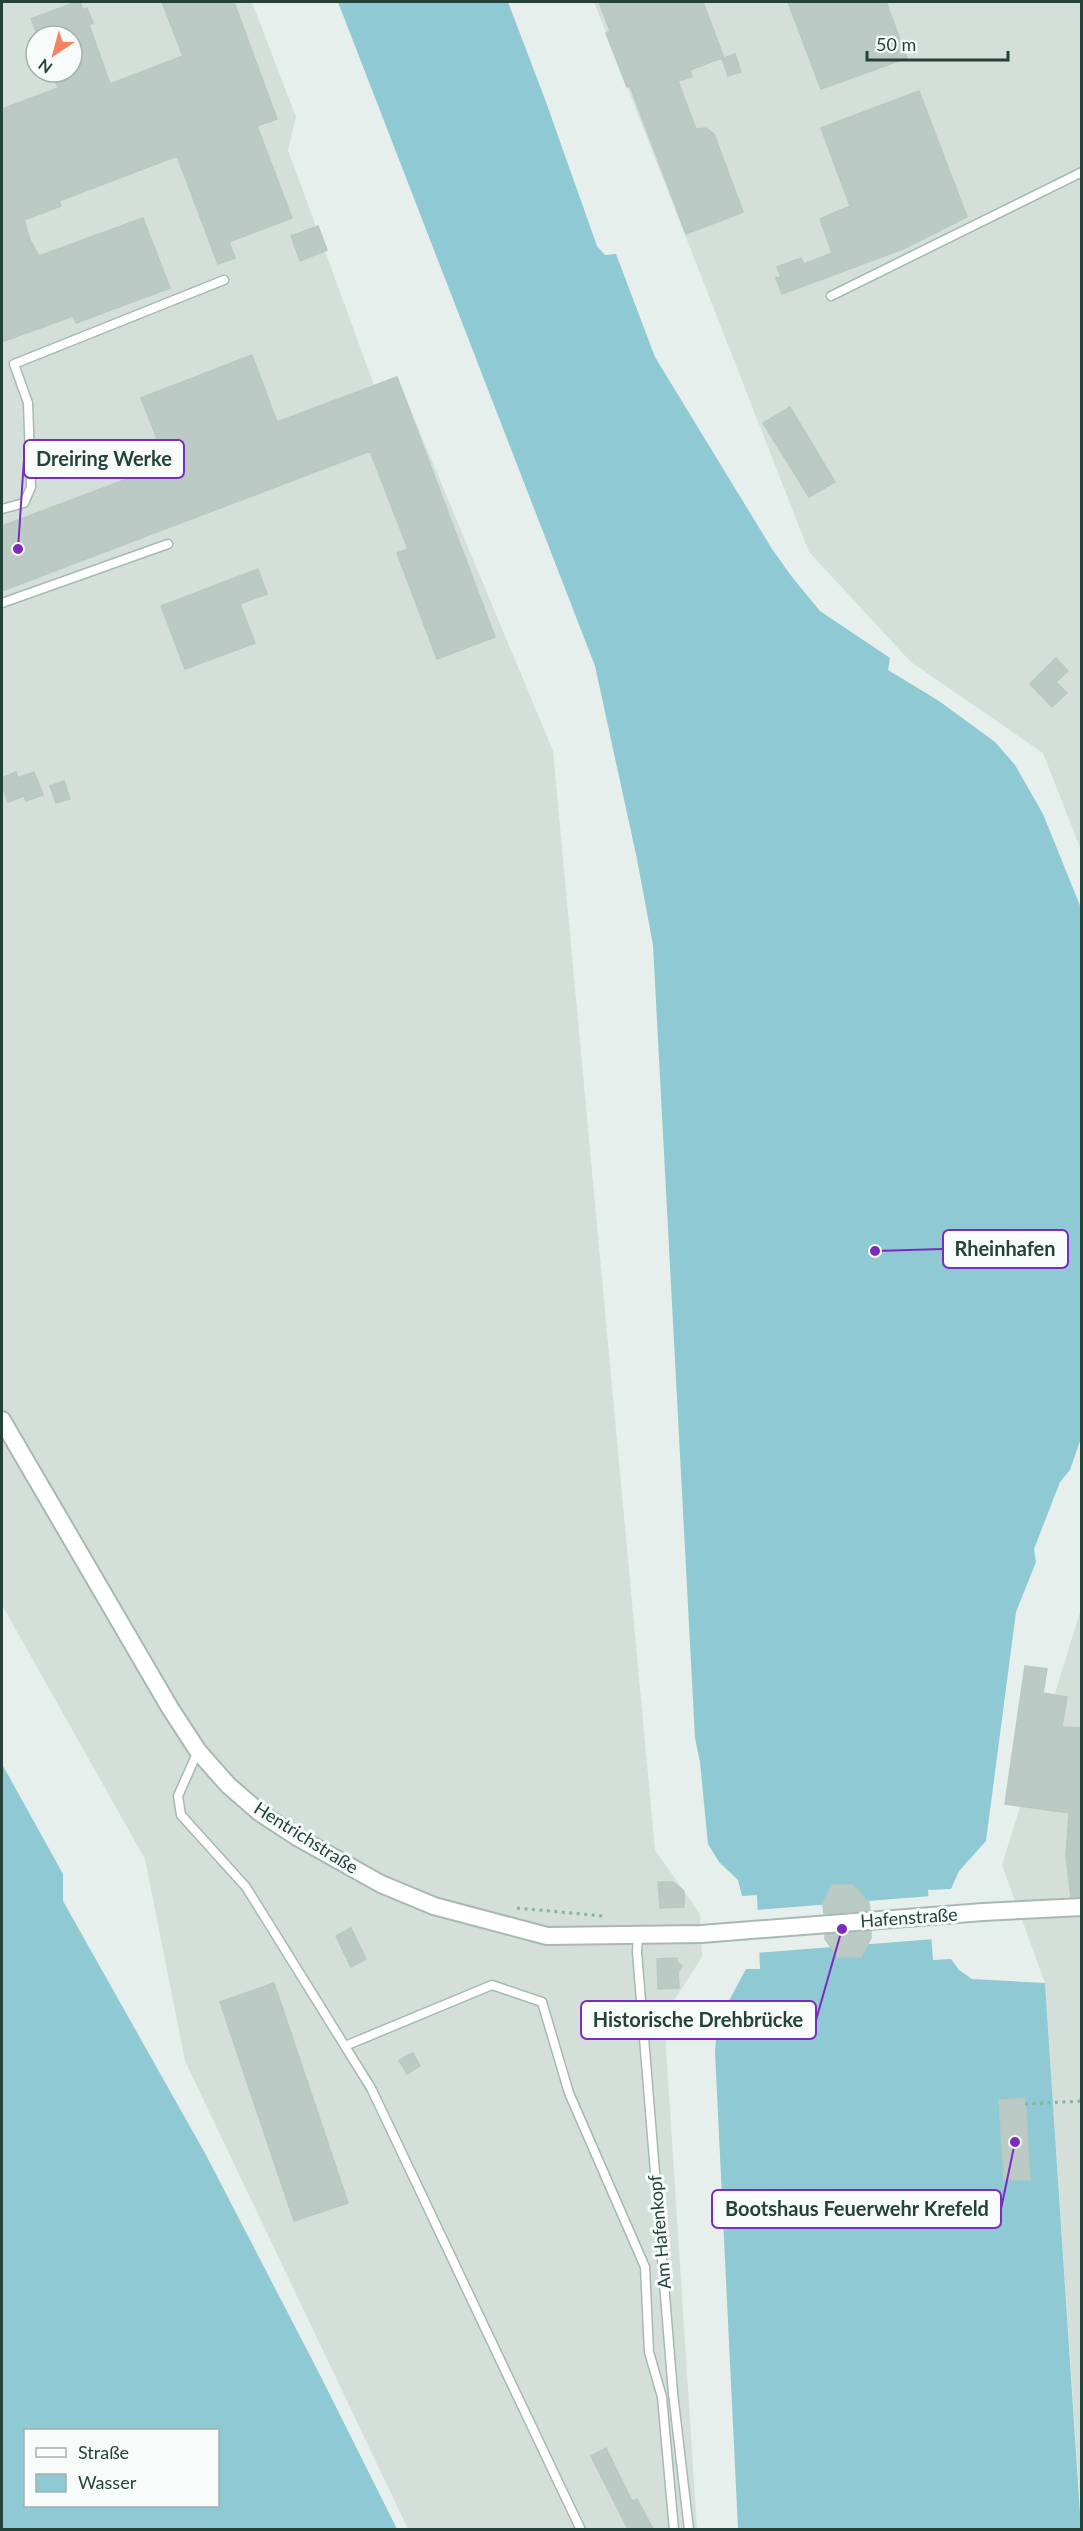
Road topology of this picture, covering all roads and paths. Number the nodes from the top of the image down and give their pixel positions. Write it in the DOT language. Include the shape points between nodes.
graph roads {
  1 [pos="1082,172"];
  2 [pos="224,279"];
  3 [pos="831,296"];
  4 [pos="2,509"];
  5 [pos="168,544"];
  6 [pos="2,603"];
  7 [pos="2,1420"];
  8 [pos="198,1751"];
  9 [pos="1082,1907"];
  10 [pos="510,1908"];
  11 [pos="611,1916"];
  12 [pos="638,1934"];
  13 [pos="701,1934"];
  14 [pos="345,2046"];
  15 [pos="1082,2101"];
  16 [pos="1025,2104"];
  17 [pos="581,2529"];
  18 [pos="674,2529"];
  19 [pos="689,2529"];
  1 -- 3 [label="lane"];
  2 -- 4 [label="lane" via="14,364 28,403 31,487 24,503"];
  5 -- 6 [label="lane"];
  7 -- 8 [label="street, Hentrichstraße"];
  8 -- 12 [label="street, Hentrichstraße" via="259,1812 381,1884 434,1906 547,1936"];
  8 -- 14 [label="lane" via="178,1796 181,1815 246,1887"];
  9 -- 13 [label="street, Hafenstraße"];
  10 -- 11 [label="path"];
  12 -- 13 [label="street, Hentrichstraße"];
  12 -- 19 [label="lane, Am Hafenkopf" via="673,2392"];
  14 -- 17 [label="lane" via="371,2088"];
  14 -- 18 [label="lane" via="492,1984 542,2002 569,2093 645,2267 649,2352 662,2397"];
  15 -- 16 [label="path"];
}
